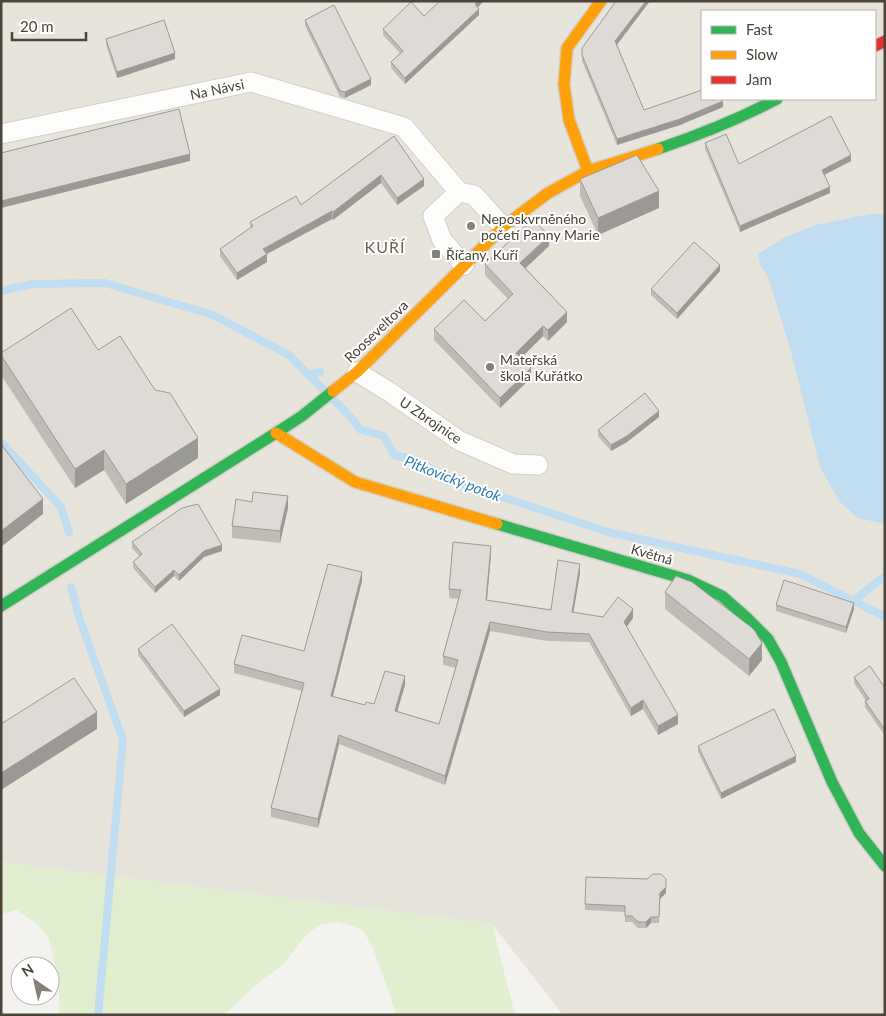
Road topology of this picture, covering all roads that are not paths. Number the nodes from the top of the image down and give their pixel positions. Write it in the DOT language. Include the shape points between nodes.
graph roads {
  1 [pos="601,1"];
  2 [pos="775,100"];
  3 [pos="1,134"];
  4 [pos="588,171"];
  5 [pos="459,192"];
  6 [pos="504,227"];
  7 [pos="464,265"];
  8 [pos="350,377"];
  9 [pos="276,434"];
  10 [pos="538,465"];
  11 [pos="1,606"];
  12 [pos="885,866"];
  1 -- 4 [label="street" via="567,48 564,84 569,120"];
  2 -- 4 [label="street, Rooseveltova" via="686,140"];
  3 -- 5 [label="street, Na Návsi" via="251,82 404,127"];
  4 -- 6 [label="street, Rooseveltova" via="548,193"];
  5 -- 6 [label="street, Na Návsi" via="474,195"];
  5 -- 7 [label="street" via="433,216 442,240"];
  6 -- 7 [label="street, Rooseveltova"];
  7 -- 8 [label="street, Rooseveltova"];
  8 -- 9 [label="street, Rooseveltova"];
  8 -- 10 [label="street, U Zbrojnice" via="388,391 460,441 513,464"];
  9 -- 11 [label="street, Rooseveltova"];
  9 -- 12 [label="street, Květná" via="355,482 688,580 722,596 768,639 832,782 859,833"];
}
